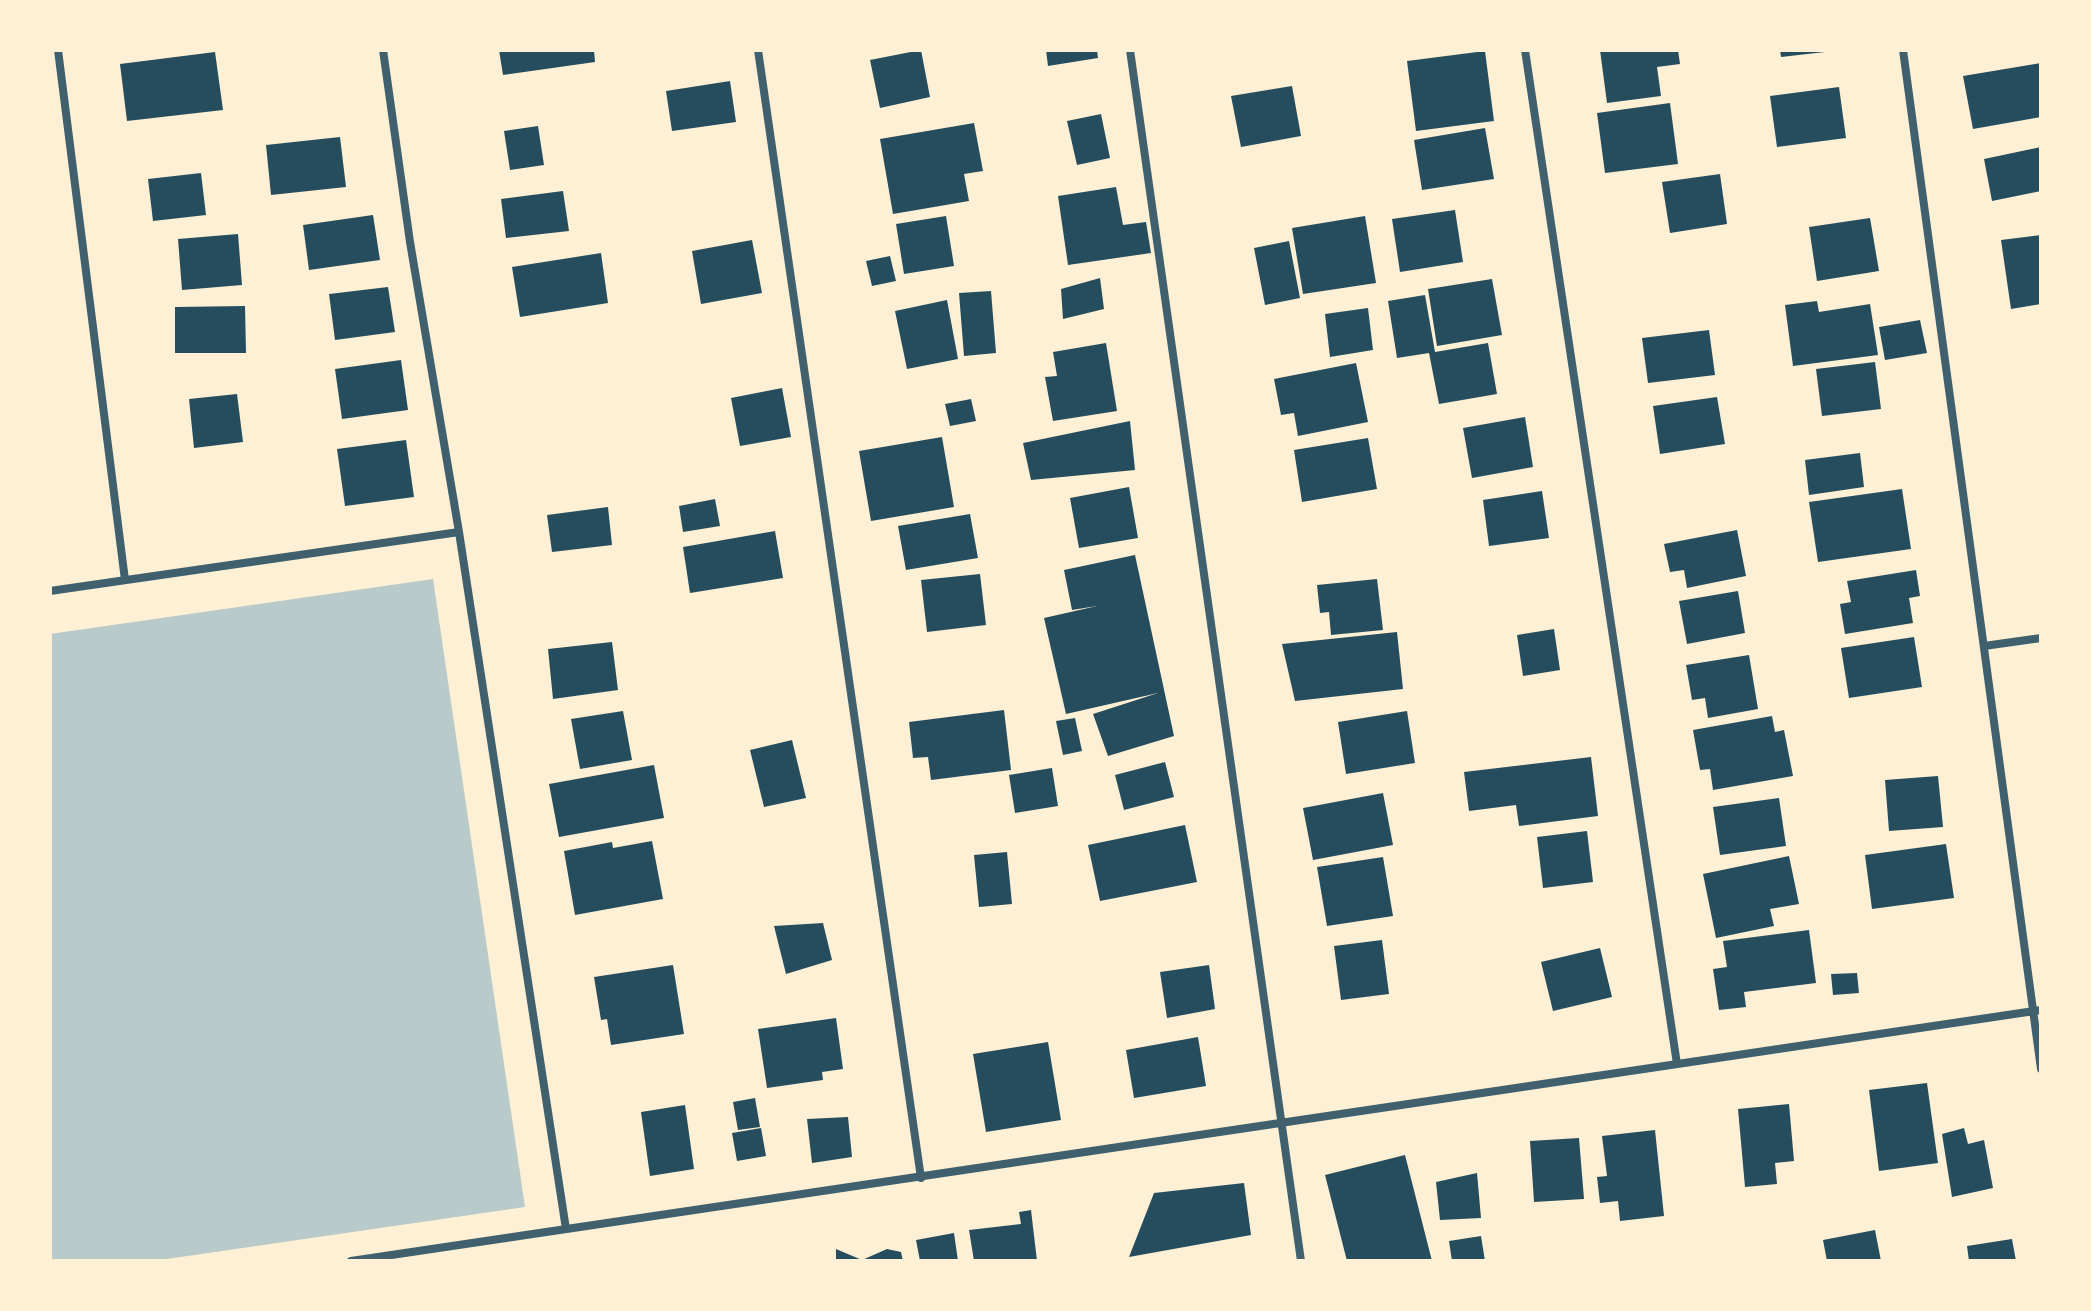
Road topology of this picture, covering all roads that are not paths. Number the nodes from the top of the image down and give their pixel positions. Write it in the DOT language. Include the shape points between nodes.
graph roads {
  1 [pos="58,50"];
  2 [pos="383,50"];
  3 [pos="758,50"];
  4 [pos="1130,50"];
  5 [pos="1525,50"];
  6 [pos="1903,50"];
  7 [pos="459,532"];
  8 [pos="125,580"];
  9 [pos="50,591"];
  10 [pos="2041,638"];
  11 [pos="1984,646"];
  12 [pos="2037,1010"];
  13 [pos="1677,1064"];
  14 [pos="2041,1069"];
  15 [pos="1280,1124"];
  16 [pos="921,1178"];
  17 [pos="566,1229"];
  18 [pos="351,1261"];
  19 [pos="1301,1261"];
  1 -- 8 [label="street"];
  2 -- 7 [label="street"];
  3 -- 16 [label="street"];
  4 -- 15 [label="street"];
  5 -- 13 [label="street"];
  6 -- 11 [label="street"];
  7 -- 8 [label="street"];
  7 -- 17 [label="street"];
  8 -- 9 [label="street"];
  10 -- 11 [label="street"];
  11 -- 12 [label="street"];
  12 -- 13 [label="street"];
  12 -- 14 [label="street"];
  13 -- 15 [label="street"];
  15 -- 16 [label="street"];
  15 -- 19 [label="street"];
  16 -- 17 [label="street"];
  17 -- 18 [label="street"];
}
